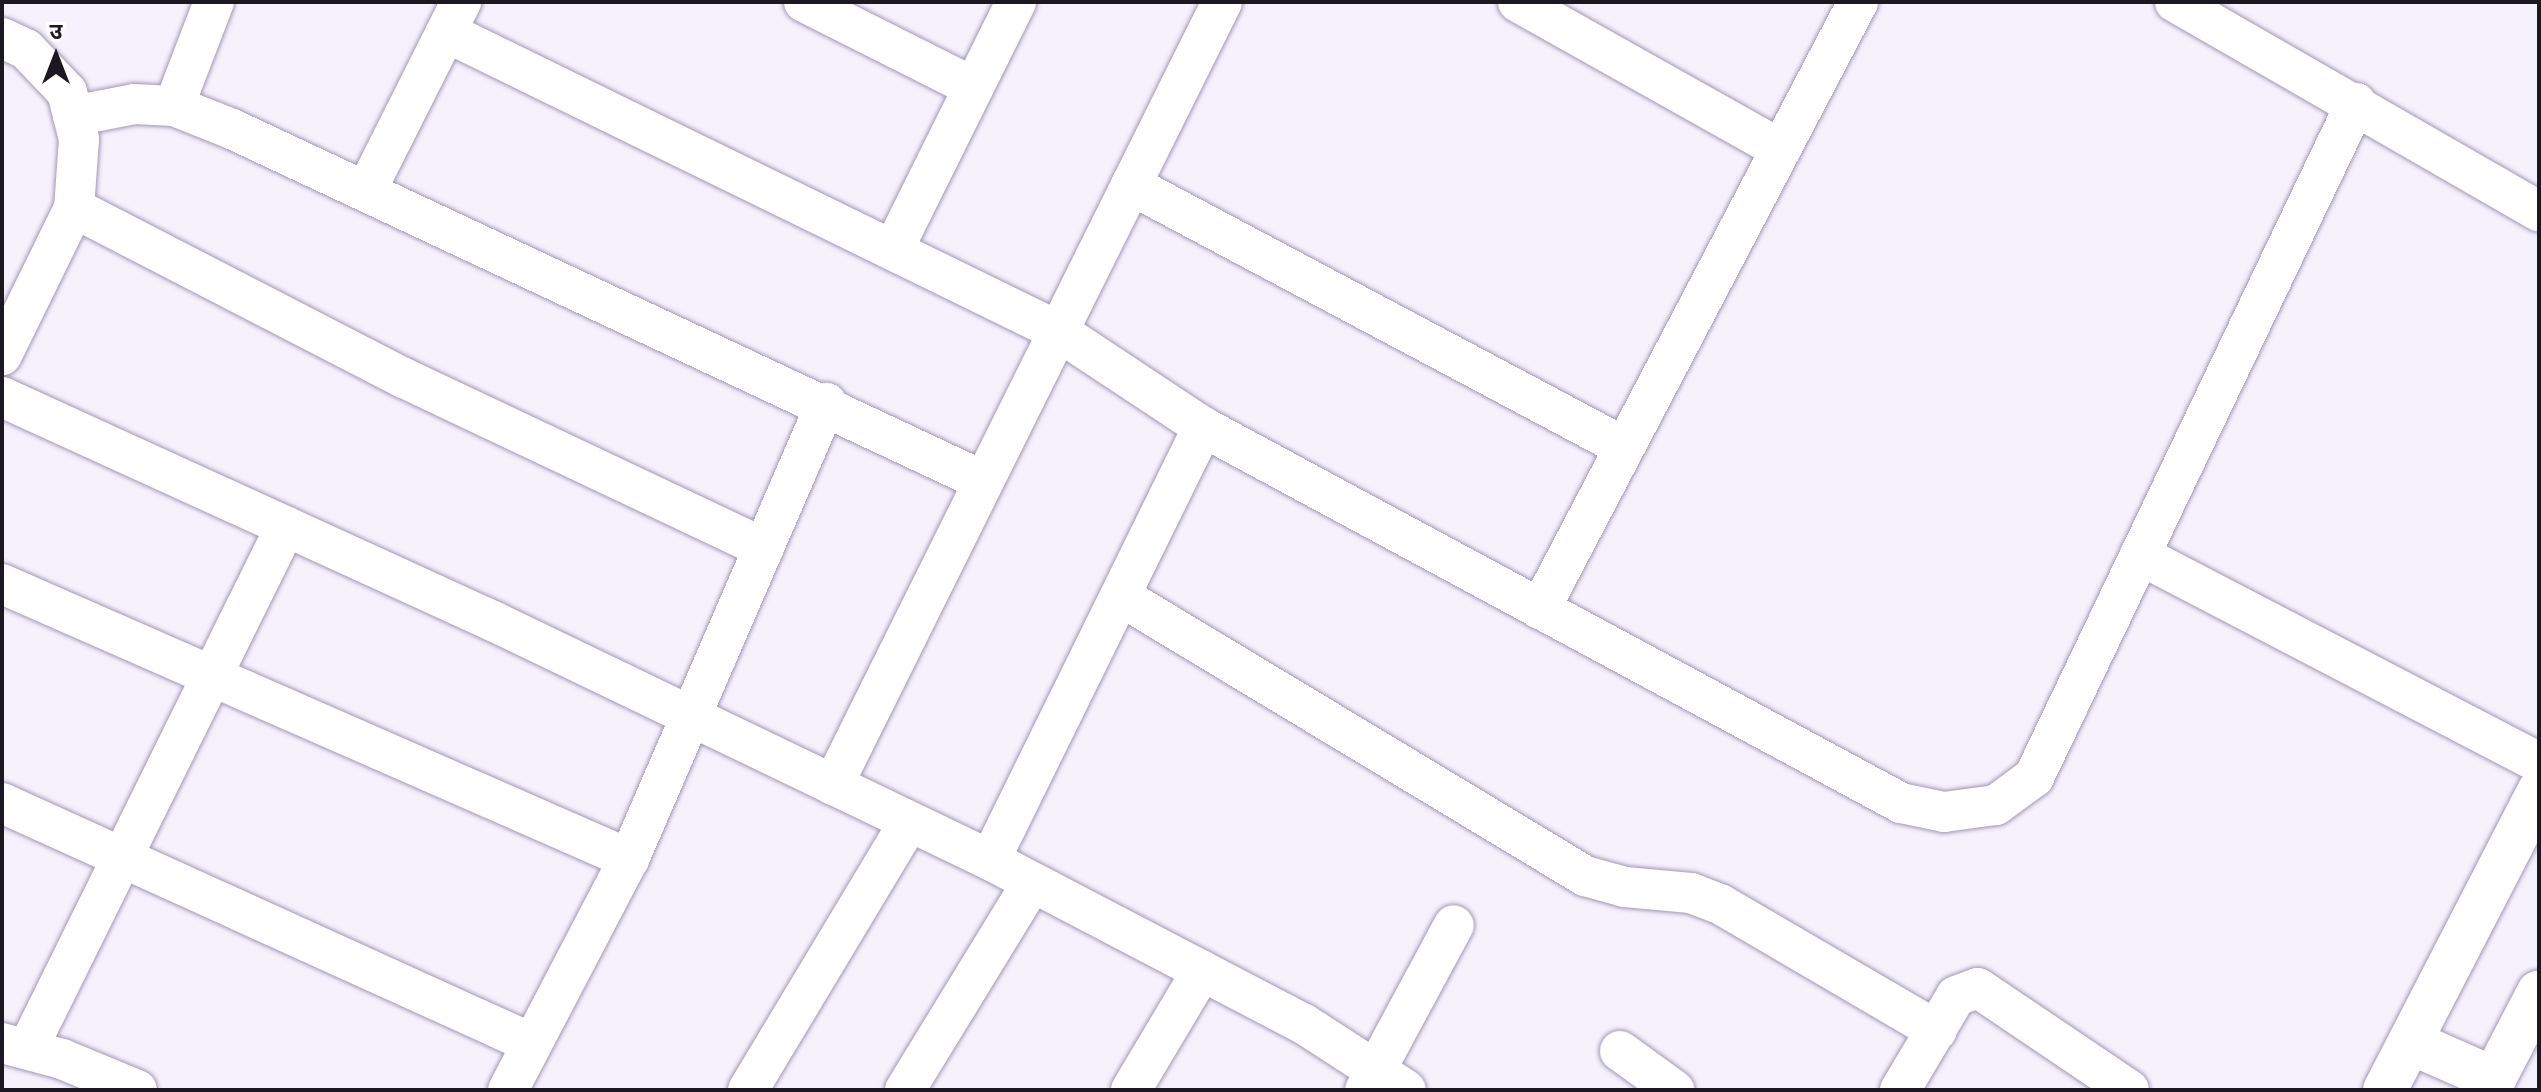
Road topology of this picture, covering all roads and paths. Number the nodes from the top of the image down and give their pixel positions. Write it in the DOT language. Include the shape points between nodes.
graph roads {
  1 [pos="214,2"];
  2 [pos="804,2"];
  3 [pos="1016,2"];
  4 [pos="1222,2"];
  5 [pos="1518,2"];
  6 [pos="1858,2"];
  7 [pos="2175,2"];
  8 [pos="453,17"];
  9 [pos="2,38"];
  10 [pos="973,87"];
  11 [pos="2356,103"];
  12 [pos="174,106"];
  13 [pos="73,116"];
  14 [pos="1778,148"];
  15 [pos="1131,185"];
  16 [pos="366,191"];
  17 [pos="74,208"];
  18 [pos="2539,211"];
  19 [pos="893,250"];
  20 [pos="1058,331"];
  21 [pos="2,355"];
  22 [pos="2,397"];
  23 [pos="826,403"];
  24 [pos="1203,427"];
  25 [pos="1624,447"];
  26 [pos="983,481"];
  27 [pos="286,526"];
  28 [pos="764,548"];
  29 [pos="2140,555"];
  30 [pos="2,584"];
  31 [pos="1122,597"];
  32 [pos="1540,609"];
  33 [pos="213,674"];
  34 [pos="692,717"];
  35 [pos="2539,763"];
  36 [pos="833,785"];
  37 [pos="2539,791"];
  38 [pos="2,803"];
  39 [pos="909,822"];
  40 [pos="121,859"];
  41 [pos="629,859"];
  42 [pos="990,860"];
  43 [pos="1032,883"];
  44 [pos="1454,925"];
  45 [pos="1202,971"];
  46 [pos="2539,992"];
  47 [pos="1937,1031"];
  48 [pos="2410,1042"];
  49 [pos="531,1043"];
  50 [pos="15,1046"];
  51 [pos="1620,1051"];
  52 [pos="1383,1083"];
  53 [pos="2491,1084"];
  54 [pos="137,1090"];
  55 [pos="508,1090"];
  56 [pos="748,1090"];
  57 [pos="905,1090"];
  58 [pos="1131,1090"];
  59 [pos="1674,1090"];
  60 [pos="1900,1090"];
  61 [pos="2129,1090"];
  62 [pos="2385,1090"];
  1 -- 12 [label="street"];
  2 -- 10 [label="street"];
  3 -- 10 [label="street"];
  4 -- 15 [label="street"];
  5 -- 14 [label="street"];
  6 -- 14 [label="street"];
  7 -- 11 [label="street"];
  8 -- 16 [label="street"];
  8 -- 19 [label="street"];
  9 -- 13 [label="street" via="26,49 67,92"];
  10 -- 19 [label="street"];
  11 -- 18 [label="street"];
  11 -- 29 [label="street"];
  12 -- 13 [label="street" via="134,104"];
  12 -- 16 [label="street"];
  13 -- 17 [label="street" via="79,139"];
  14 -- 25 [label="street"];
  15 -- 20 [label="street"];
  15 -- 25 [label="street"];
  16 -- 23 [label="street"];
  17 -- 21 [label="street"];
  17 -- 28 [label="street" via="404,378"];
  19 -- 20 [label="street"];
  20 -- 24 [label="street"];
  20 -- 26 [label="street"];
  22 -- 27 [label="street"];
  23 -- 26 [label="street"];
  23 -- 28 [label="street"];
  24 -- 31 [label="street"];
  24 -- 32 [label="street"];
  25 -- 32 [label="street"];
  26 -- 36 [label="street"];
  27 -- 33 [label="street"];
  27 -- 34 [label="street"];
  28 -- 34 [label="street"];
  29 -- 32 [label="street" via="2034,777 1996,805 1944,812 1901,803"];
  29 -- 35 [label="street"];
  30 -- 33 [label="street"];
  31 -- 42 [label="street"];
  31 -- 47 [label="street" via="1585,876 1625,887 1691,893 1720,904"];
  33 -- 40 [label="street"];
  33 -- 41 [label="street"];
  34 -- 36 [label="street"];
  34 -- 41 [label="street"];
  36 -- 39 [label="street"];
  37 -- 48 [label="main road"];
  38 -- 40 [label="street"];
  39 -- 42 [label="street"];
  39 -- 56 [label="street"];
  40 -- 49 [label="street"];
  40 -- 50 [label="street"];
  41 -- 49 [label="street"];
  42 -- 43 [label="street"];
  43 -- 45 [label="street"];
  43 -- 57 [label="street"];
  44 -- 52 [label="street"];
  45 -- 52 [label="street"];
  45 -- 58 [label="street"];
  46 -- 53 [label="main road"];
  47 -- 60 [label="street"];
  47 -- 61 [label="street" via="1956,996 1978,988"];
  48 -- 53 [label="main road"];
  48 -- 62 [label="main road"];
  49 -- 55 [label="street"];
  50 -- 54 [label="street"];
  51 -- 59 [label="street"];
}
